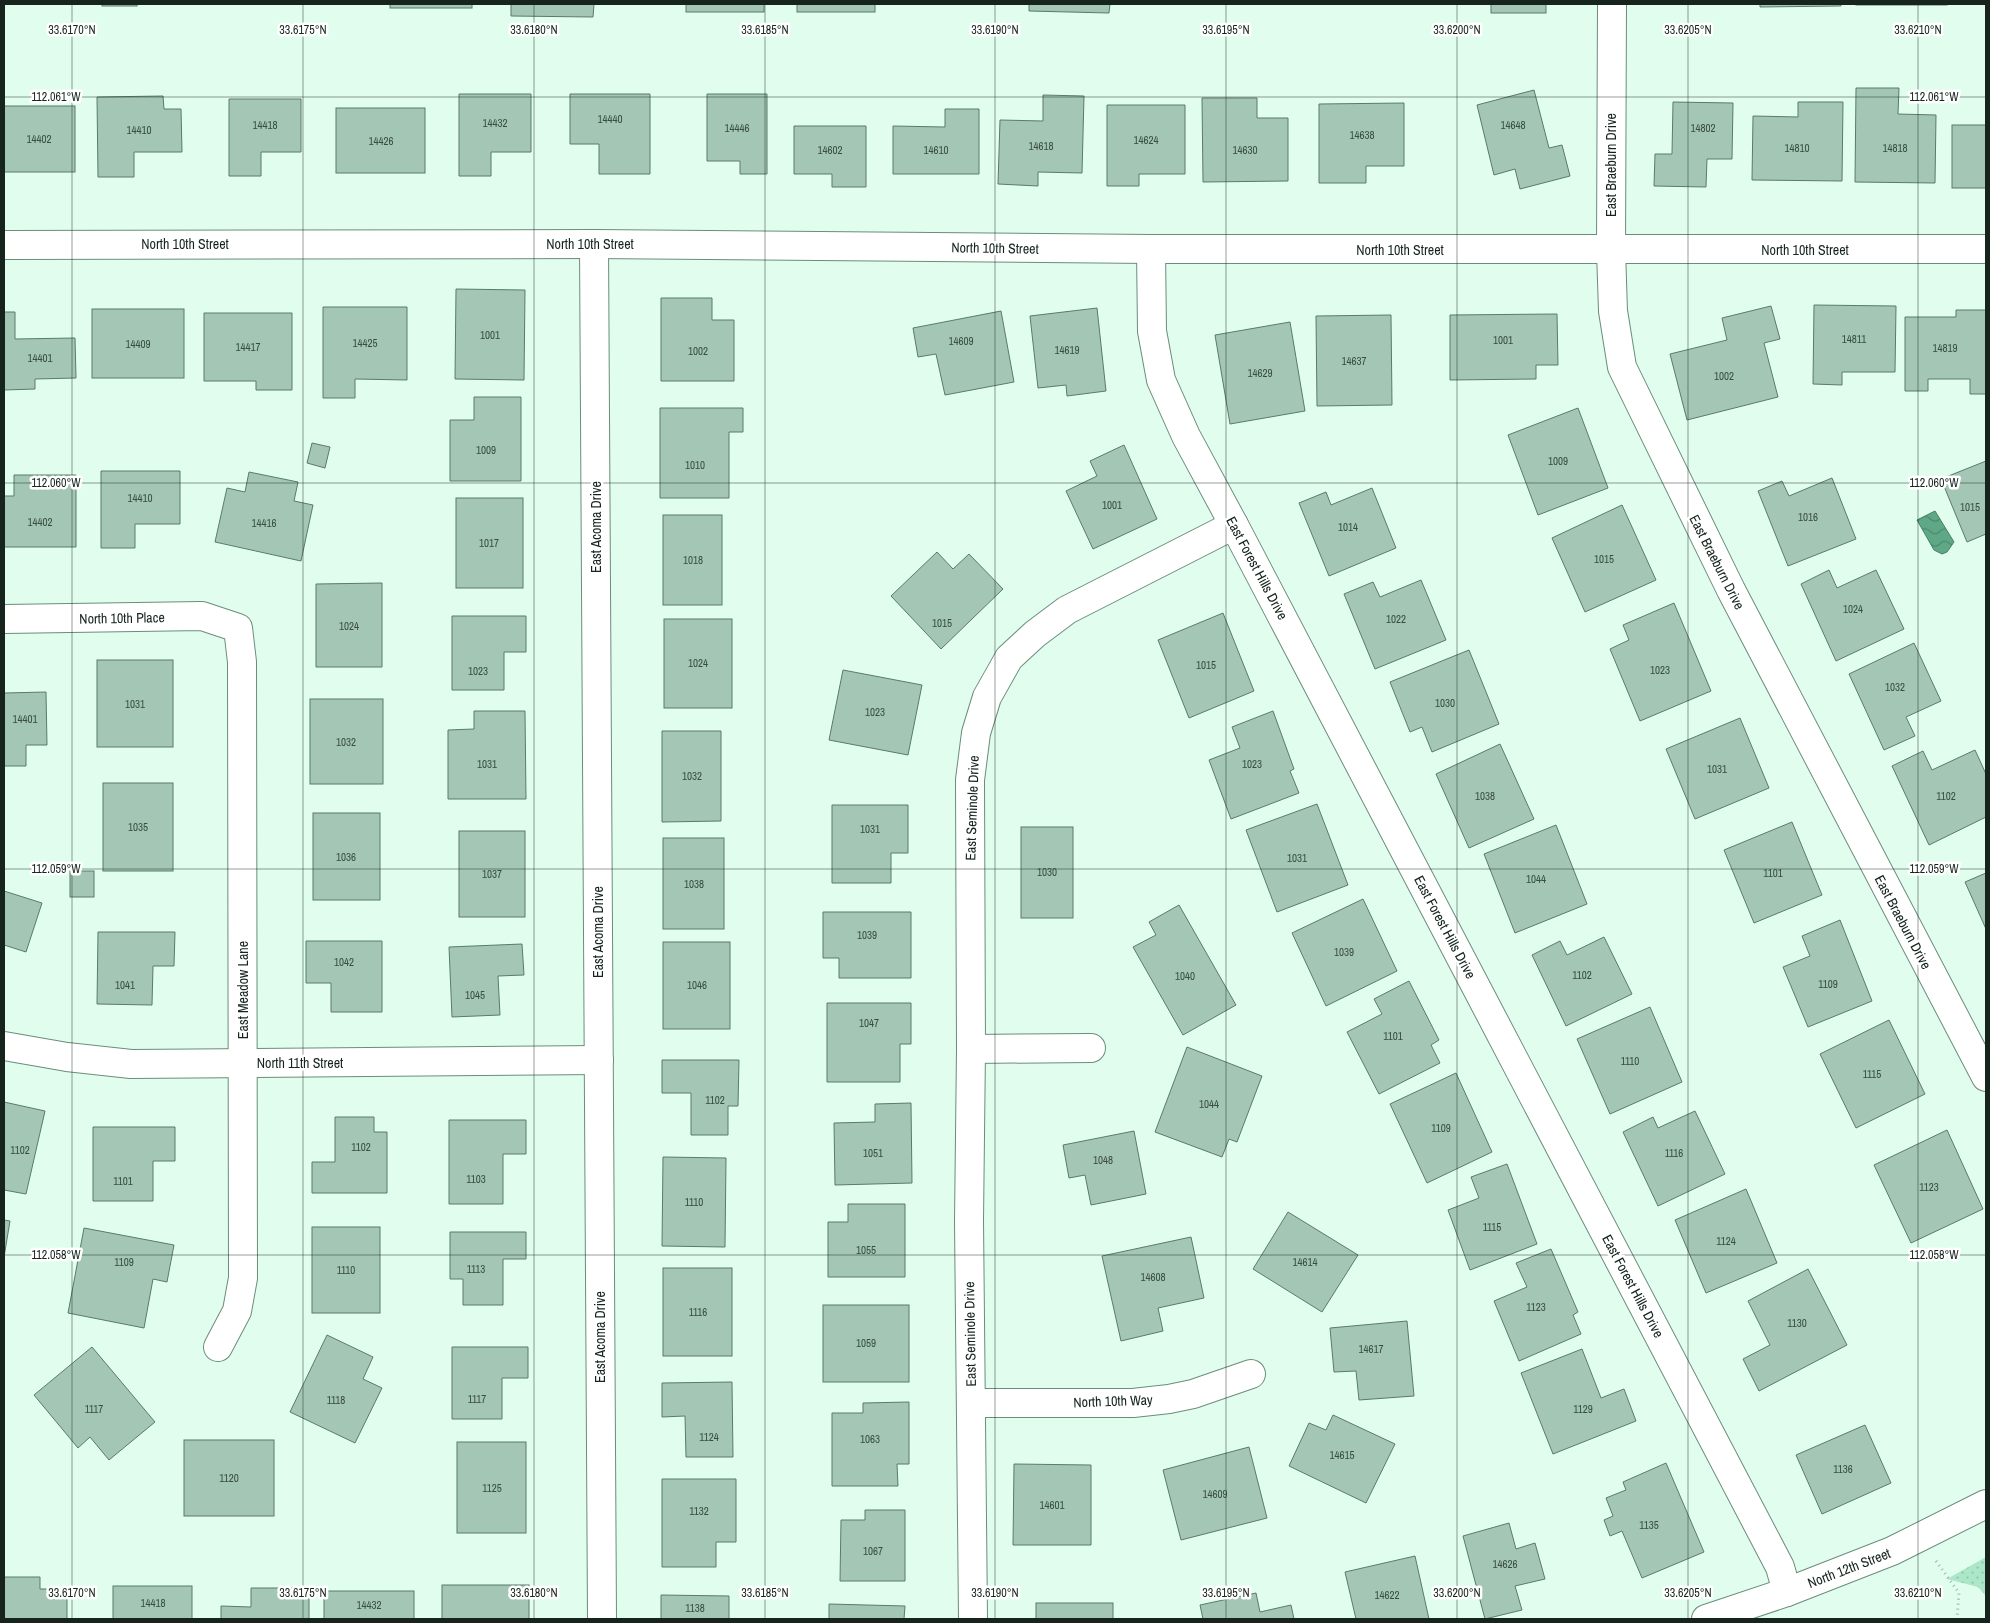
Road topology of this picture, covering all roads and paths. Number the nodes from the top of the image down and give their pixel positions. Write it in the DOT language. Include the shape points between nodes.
graph roads {
  1 [pos="1612,4"];
  2 [pos="594,244"];
  3 [pos="4,246"];
  4 [pos="1151,249"];
  5 [pos="1986,249"];
  6 [pos="1611,250"];
  7 [pos="1234,525"];
  8 [pos="4,619"];
  9 [pos="238,628"];
  10 [pos="4,1046"];
  11 [pos="1090,1048"];
  12 [pos="971,1049"];
  13 [pos="599,1060"];
  14 [pos="243,1063"];
  15 [pos="1986,1077"];
  16 [pos="218,1347"];
  17 [pos="1251,1374"];
  18 [pos="970,1403"];
  19 [pos="1986,1504"];
  20 [pos="1936,1560"];
  21 [pos="1787,1592"];
  22 [pos="602,1619"];
  23 [pos="973,1619"];
  24 [pos="1706,1619"];
  25 [pos="1958,1619"];
  1 -- 6 [label="street, East Braeburn Drive"];
  2 -- 3 [label="street, North 10th Street"];
  2 -- 4 [label="street, North 10th Street"];
  2 -- 13 [label="street, East Acoma Drive"];
  4 -- 6 [label="street, North 10th Street"];
  4 -- 7 [label="street, East Forest Hills Drive" via="1152,331 1161,380 1186,436"];
  5 -- 6 [label="street, North 10th Street"];
  6 -- 15 [label="street, East Braeburn Drive" via="1613,311 1622,367 1642,412 1744,616"];
  7 -- 12 [label="street, East Seminole Drive" via="1068,610 1009,658 987,697 976,733 970,780"];
  7 -- 21 [label="street, East Forest Hills Drive" via="1780,1567"];
  8 -- 9 [label="street, North 10th Place" via="202,616"];
  9 -- 14 [label="street, East Meadow Lane" via="242,672"];
  10 -- 14 [label="street, North 11th Street" via="131,1064"];
  11 -- 12 [label="street"];
  12 -- 18 [label="street, East Seminole Drive"];
  13 -- 14 [label="street, North 11th Street"];
  13 -- 22 [label="street, East Acoma Drive"];
  14 -- 16 [label="street, East Meadow Lane" via="243,1278 237,1311"];
  17 -- 18 [label="street, North 10th Way" via="1193,1394 1133,1403"];
  18 -- 23 [label="street, East Seminole Drive"];
  19 -- 21 [label="street, North 12th Street" via="1892,1551"];
  20 -- 25 [label="path" via="1959,1593"];
  21 -- 24 [label="street, North 12th Street"];
}
